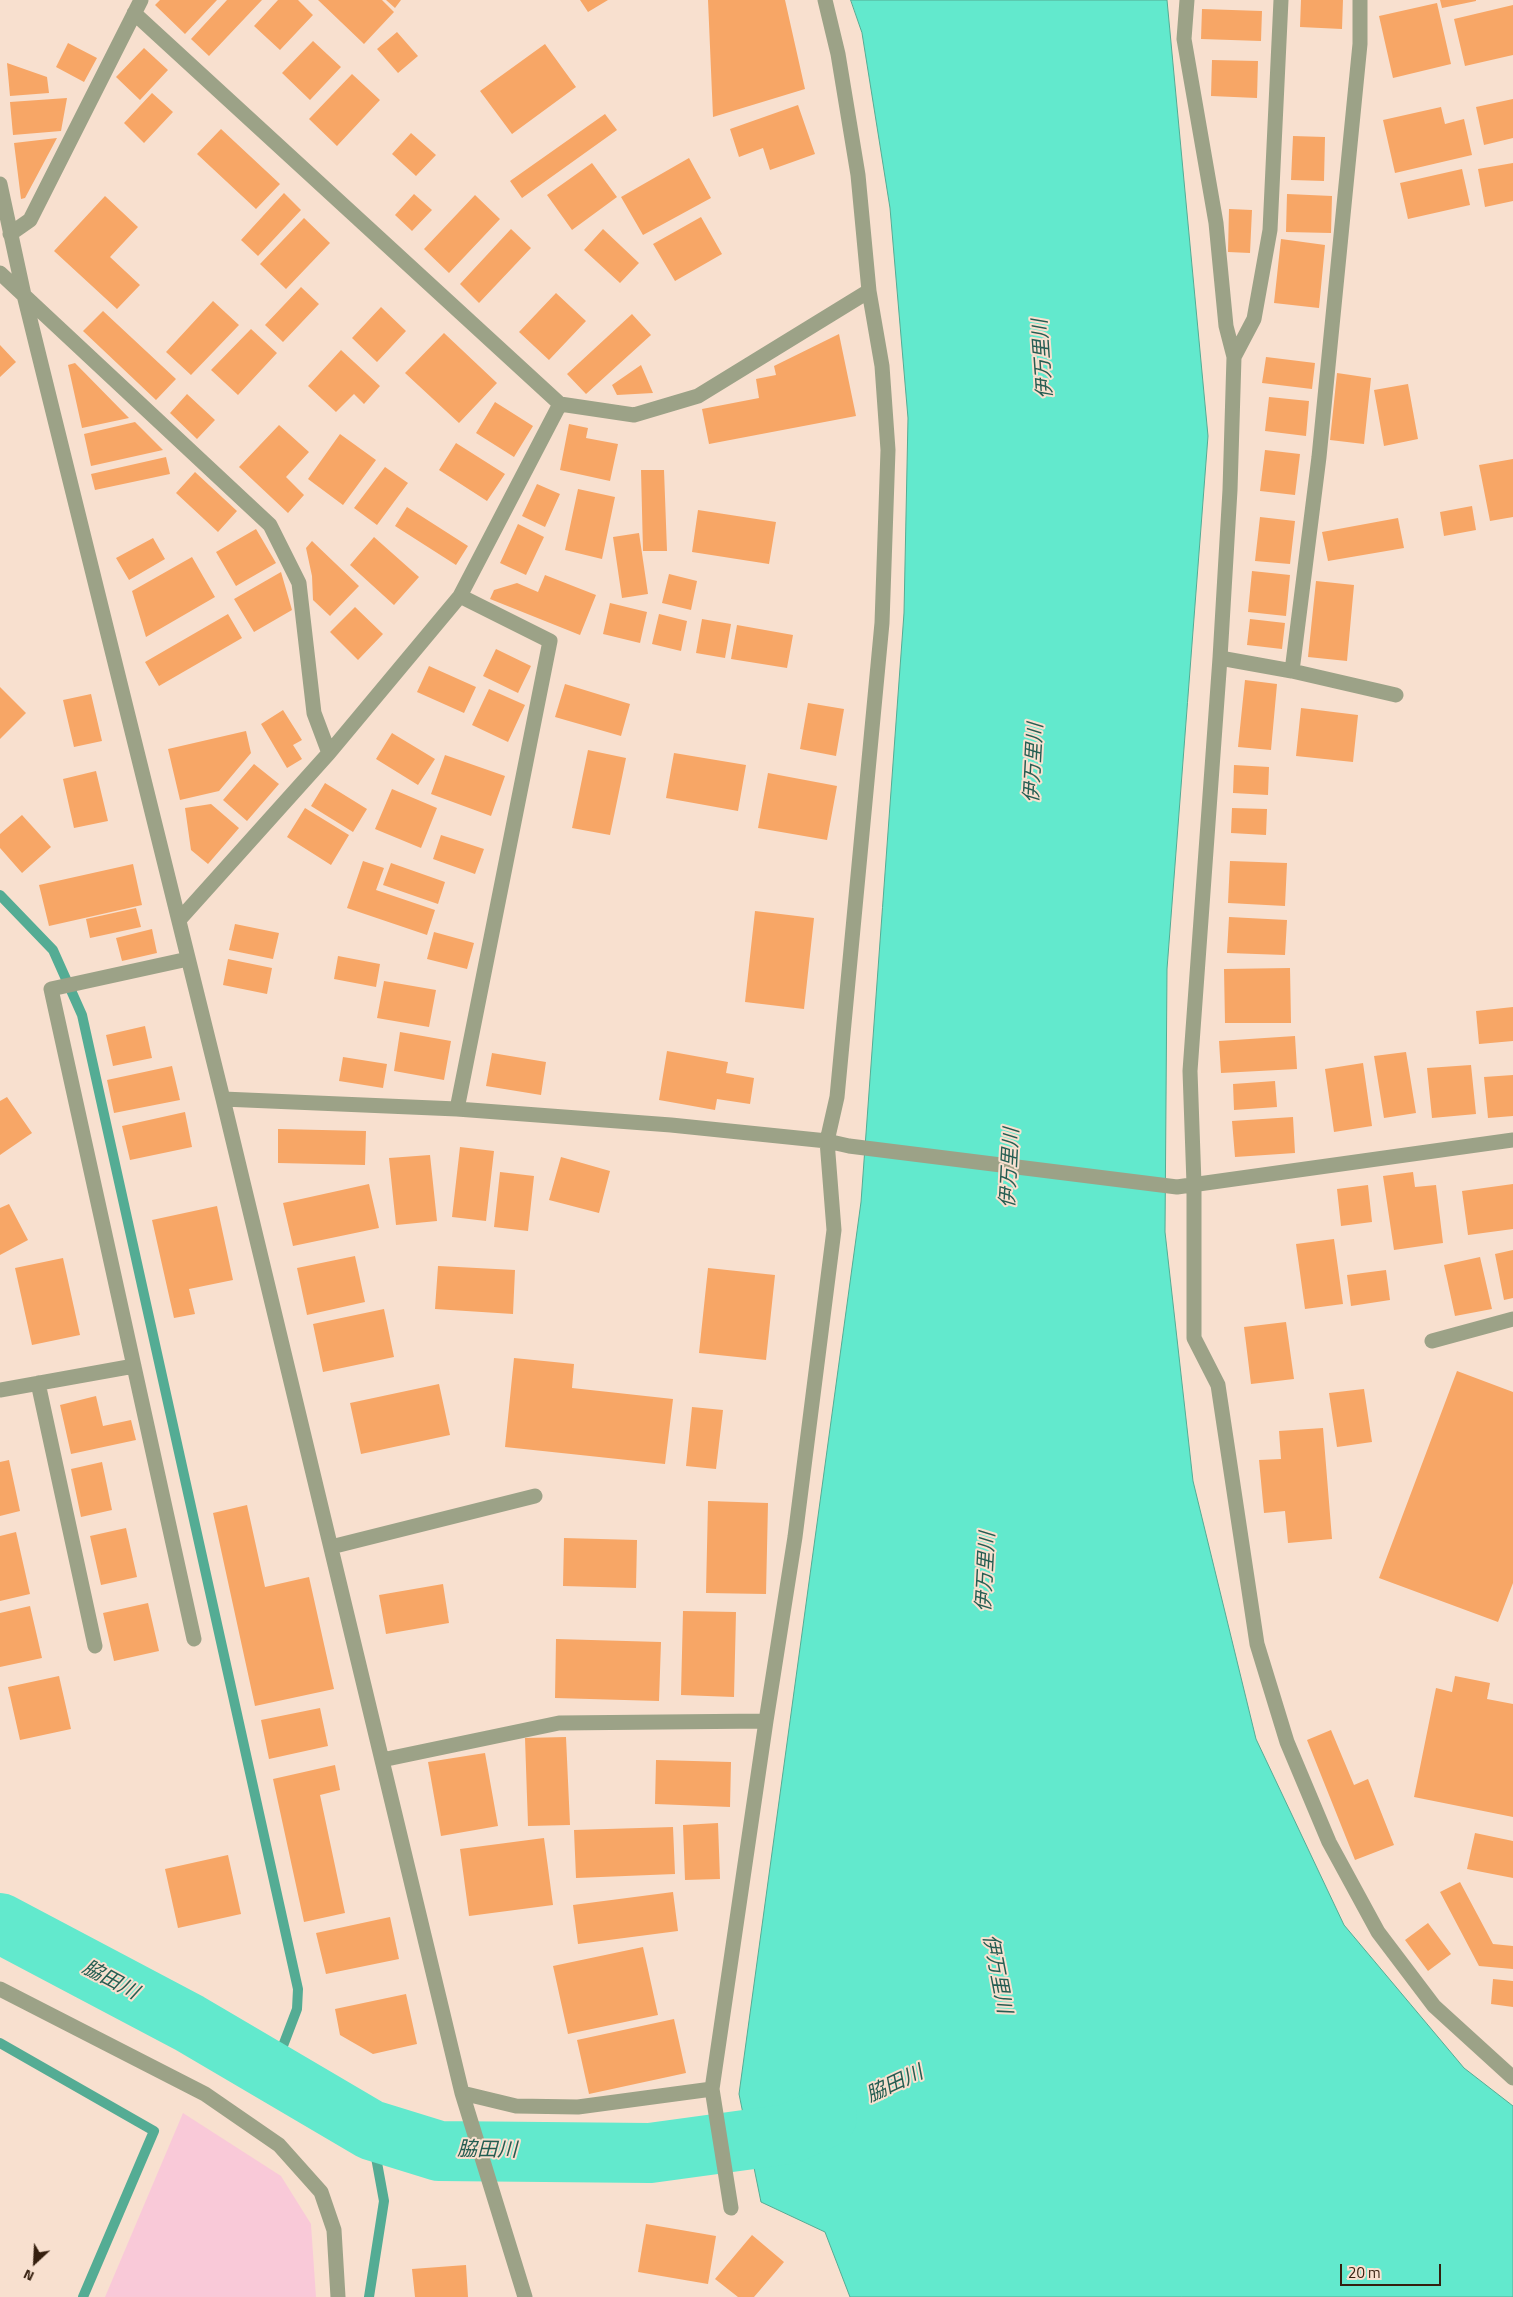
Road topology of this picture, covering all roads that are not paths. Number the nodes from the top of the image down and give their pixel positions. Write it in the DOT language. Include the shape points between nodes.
graph roads {
  1 [pos="825,0"];
  2 [pos="1187,0"];
  3 [pos="1282,0"];
  4 [pos="1360,0"];
  5 [pos="138,6"];
  6 [pos="0,184"];
  7 [pos="10,234"];
  8 [pos="0,273"];
  9 [pos="869,291"];
  10 [pos="24,295"];
  11 [pos="1234,356"];
  12 [pos="560,404"];
  13 [pos="460,596"];
  14 [pos="1220,658"];
  15 [pos="1292,671"];
  16 [pos="1396,695"];
  17 [pos="329,753"];
  18 [pos="179,920"];
  19 [pos="188,959"];
  20 [pos="223,1099"];
  21 [pos="457,1109"];
  22 [pos="1513,1140"];
  23 [pos="827,1141"];
  24 [pos="1194,1184"];
  25 [pos="1513,1319"];
  26 [pos="1432,1341"];
  27 [pos="134,1366"];
  28 [pos="38,1383"];
  29 [pos="0,1390"];
  30 [pos="535,1496"];
  31 [pos="331,1547"];
  32 [pos="194,1639"];
  33 [pos="95,1646"];
  34 [pos="766,1721"];
  35 [pos="382,1760"];
  36 [pos="0,1989"];
  37 [pos="1513,2078"];
  38 [pos="712,2089"];
  39 [pos="462,2093"];
  40 [pos="731,2208"];
  41 [pos="338,2297"];
  42 [pos="525,2297"];
  1 -- 9 [label="street" via="838,54 858,175"];
  2 -- 11 [label="street" via="1184,39 1216,223 1226,326"];
  3 -- 11 [label="street" via="1270,230 1254,319"];
  4 -- 15 [label="street" via="1360,44 1322,427"];
  5 -- 7 [label="street" via="30,220"];
  5 -- 12 [label="street"];
  6 -- 7 [label="street"];
  7 -- 10 [label="street"];
  8 -- 10 [label="street"];
  9 -- 12 [label="street" via="698,396 634,415"];
  9 -- 23 [label="street" via="882,366 888,450 882,622 838,1097"];
  10 -- 17 [label="street" via="270,525 299,583 314,713"];
  10 -- 18 [label="street"];
  11 -- 14 [label="street"];
  12 -- 13 [label="street"];
  13 -- 17 [label="street"];
  13 -- 21 [label="street" via="550,641"];
  14 -- 15 [label="street"];
  14 -- 24 [label="street" via="1190,1071"];
  15 -- 16 [label="street"];
  17 -- 18 [label="street"];
  18 -- 19 [label="street"];
  19 -- 20 [label="street"];
  19 -- 27 [label="street" via="51,989"];
  20 -- 21 [label="street"];
  20 -- 31 [label="street"];
  21 -- 23 [label="street"];
  22 -- 24 [label="street"];
  23 -- 24 [label="street" via="1177,1187"];
  23 -- 34 [label="street" via="834,1230 796,1537"];
  24 -- 37 [label="street" via="1194,1338 1218,1385 1257,1644 1287,1742 1329,1842 1378,1932 1434,2006"];
  25 -- 26 [label="street"];
  27 -- 28 [label="street"];
  27 -- 32 [label="street"];
  28 -- 29 [label="street"];
  28 -- 33 [label="street"];
  30 -- 31 [label="street"];
  31 -- 35 [label="street"];
  34 -- 35 [label="street" via="559,1723"];
  34 -- 38 [label="street"];
  35 -- 39 [label="street"];
  36 -- 41 [label="street" via="205,2094 279,2145 321,2192 334,2230"];
  38 -- 39 [label="street" via="578,2107 516,2106"];
  38 -- 40 [label="street"];
  39 -- 42 [label="street"];
}
